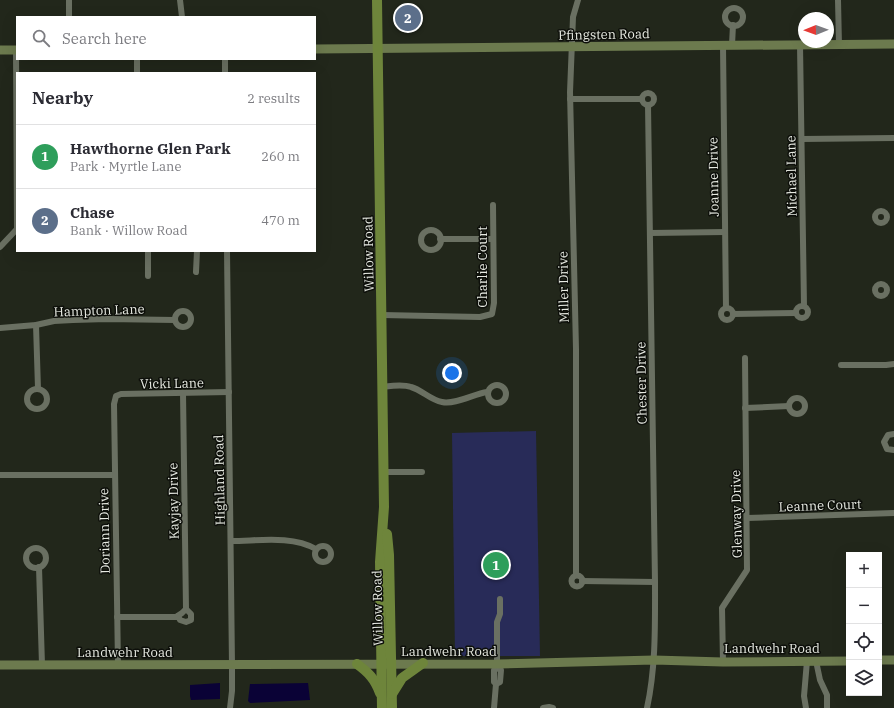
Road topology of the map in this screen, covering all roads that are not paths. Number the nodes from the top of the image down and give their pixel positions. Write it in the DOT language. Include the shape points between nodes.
graph roads {
  1 [pos="69,0"];
  2 [pos="180,0"];
  3 [pos="377,0"];
  4 [pos="578,0"];
  5 [pos="838,0"];
  6 [pos="69,16"];
  7 [pos="182,16"];
  8 [pos="733,25"];
  9 [pos="894,44"];
  10 [pos="798,45"];
  11 [pos="834,45"];
  12 [pos="839,45"];
  13 [pos="728,46"];
  14 [pos="571,47"];
  15 [pos="800,48"];
  16 [pos="316,49"];
  17 [pos="378,49"];
  18 [pos="0,50"];
  19 [pos="16,50"];
  20 [pos="17,60"];
  21 [pos="137,60"];
  22 [pos="225,60"];
  23 [pos="17,72"];
  24 [pos="137,72"];
  25 [pos="226,72"];
  26 [pos="570,99"];
  27 [pos="641,99"];
  28 [pos="648,105"];
  29 [pos="894,138"];
  30 [pos="802,139"];
  31 [pos="493,205"];
  32 [pos="886,217"];
  33 [pos="894,217"];
  34 [pos="16,230"];
  35 [pos="650,232"];
  36 [pos="725,232"];
  37 [pos="493,239"];
  38 [pos="440,240"];
  39 [pos="0,247"];
  40 [pos="148,252"];
  41 [pos="196,252"];
  42 [pos="228,252"];
  43 [pos="196,272"];
  44 [pos="148,276"];
  45 [pos="887,291"];
  46 [pos="894,291"];
  47 [pos="804,306"];
  48 [pos="726,308"];
  49 [pos="796,313"];
  50 [pos="732,314"];
  51 [pos="382,315"];
  52 [pos="175,320"];
  53 [pos="36,325"];
  54 [pos="0,328"];
  55 [pos="745,358"];
  56 [pos="894,364"];
  57 [pos="841,365"];
  58 [pos="382,387"];
  59 [pos="38,389"];
  60 [pos="229,392"];
  61 [pos="487,392"];
  62 [pos="183,393"];
  63 [pos="116,396"];
  64 [pos="789,406"];
  65 [pos="745,408"];
  66 [pos="894,434"];
  67 [pos="894,450"];
  68 [pos="383,472"];
  69 [pos="422,472"];
  70 [pos="0,475"];
  71 [pos="114,475"];
  72 [pos="894,513"];
  73 [pos="747,518"];
  74 [pos="231,541"];
  75 [pos="316,549"];
  76 [pos="39,567"];
  77 [pos="576,576"];
  78 [pos="582,581"];
  79 [pos="655,582"];
  80 [pos="500,599"];
  81 [pos="186,609"];
  82 [pos="178,616"];
  83 [pos="117,617"];
  84 [pos="654,660"];
  85 [pos="846,660"];
  86 [pos="882,660"];
  87 [pos="894,660"];
  88 [pos="811,661"];
  89 [pos="723,662"];
  90 [pos="386,663"];
  91 [pos="357,664"];
  92 [pos="423,664"];
  93 [pos="0,665"];
  94 [pos="42,665"];
  95 [pos="118,665"];
  96 [pos="232,665"];
  97 [pos="497,666"];
  98 [pos="392,694"];
  99 [pos="382,704"];
  100 [pos="230,708"];
  101 [pos="392,708"];
  102 [pos="494,708"];
  103 [pos="543,708"];
  104 [pos="553,708"];
  105 [pos="647,708"];
  106 [pos="806,708"];
  107 [pos="827,708"];
  1 -- 6 [label="street"];
  2 -- 7 [label="street"];
  3 -- 17 [label="main road, Willow Road"];
  4 -- 14 [label="street, Miller Drive" via="573,17"];
  5 -- 12 [label="street"];
  8 -- 13 [label="street, Joanne Drive"];
  9 -- 12 [label="main road, Pfingsten Road"];
  10 -- 13 [label="main road, Pfingsten Road"];
  11 -- 12 [label="main road, Pfingsten Road"];
  13 -- 14 [label="main road, Pfingsten Road"];
  13 -- 36 [label="street, Joanne Drive"];
  14 -- 17 [label="main road, Pfingsten Road"];
  14 -- 26 [label="street, Miller Drive"];
  15 -- 30 [label="street, Michael Lane"];
  16 -- 17 [label="main road, Pfingsten Road"];
  17 -- 51 [label="main road, Willow Road"];
  18 -- 19 [label="main road"];
  20 -- 23 [label="street"];
  21 -- 24 [label="street"];
  22 -- 25 [label="street"];
  26 -- 27 [label="street"];
  26 -- 77 [label="street, Miller Drive" via="576,357"];
  27 -- 28 [label="street"];
  27 -- 28 [label="street" via="646,93 652,95 653,102"];
  28 -- 35 [label="street, Chester Drive"];
  29 -- 30 [label="street"];
  30 -- 47 [label="street, Michael Lane"];
  31 -- 37 [label="street, Charlie Court"];
  32 -- 33 [label="street"];
  34 -- 39 [label="street"];
  35 -- 36 [label="street"];
  35 -- 79 [label="street, Chester Drive"];
  36 -- 48 [label="street, Joanne Drive"];
  37 -- 38 [label="street"];
  37 -- 51 [label="street, Charlie Court" via="492,314 480,317"];
  40 -- 44 [label="street"];
  41 -- 43 [label="street"];
  42 -- 60 [label="street, Highland Road"];
  45 -- 46 [label="street"];
  47 -- 49 [label="street" via="798,307"];
  47 -- 49 [label="street" via="808,310 806,316 801,318"];
  48 -- 50 [label="street"];
  48 -- 50 [label="street" via="721,313 723,318 730,319"];
  49 -- 50 [label="street"];
  51 -- 58 [label="main road, Willow Road"];
  52 -- 53 [label="street, Hampton Lane" via="73,320"];
  53 -- 54 [label="street, Hampton Lane"];
  53 -- 59 [label="street"];
  55 -- 65 [label="street, Glenway Drive"];
  56 -- 57 [label="street"];
  58 -- 61 [label="street" via="410,386 445,403"];
  58 -- 68 [label="main road, Willow Road"];
  60 -- 62 [label="street, Vicki Lane"];
  60 -- 74 [label="street, Highland Road"];
  62 -- 63 [label="street, Vicki Lane"];
  62 -- 81 [label="street, Kayjay Drive"];
  63 -- 71 [label="street, Doriann Drive"];
  64 -- 65 [label="street"];
  65 -- 73 [label="street, Glenway Drive"];
  66 -- 67 [label="street" via="888,435 884,442 888,449"];
  68 -- 69 [label="street"];
  68 -- 90 [label="main road, Willow Road" via="384,507 380,562"];
  70 -- 71 [label="street"];
  71 -- 83 [label="street, Doriann Drive"];
  72 -- 73 [label="street, Leanne Court"];
  73 -- 89 [label="street, Glenway Drive" via="747,570 722,608"];
  74 -- 75 [label="street" via="287,540 310,545"];
  74 -- 96 [label="street, Highland Road"];
  76 -- 94 [label="street"];
  77 -- 78 [label="street" via="580,576"];
  77 -- 78 [label="street" via="571,580 573,586 580,586"];
  78 -- 79 [label="street"];
  79 -- 84 [label="street, Chester Drive"];
  80 -- 97 [label="street"];
  81 -- 82 [label="street"];
  81 -- 82 [label="street, Kayjay Drive" via="191,614 191,620 186,622"];
  82 -- 83 [label="street, Kayjay Drive"];
  83 -- 95 [label="street, Doriann Drive"];
  84 -- 89 [label="main road, Landwehr Road"];
  84 -- 97 [label="main road, Landwehr Road"];
  84 -- 105 [label="street, Chester Drive"];
  85 -- 88 [label="main road, Landwehr Road"];
  86 -- 87 [label="main road"];
  88 -- 89 [label="main road, Landwehr Road"];
  88 -- 106 [label="street" via="804,696"];
  88 -- 107 [label="street" via="827,695"];
  90 -- 91 [label="main road, Landwehr Road"];
  90 -- 92 [label="main road, Landwehr Road"];
  90 -- 98 [label="main road, Willow Road"];
  90 -- 99 [label="main road, Willow Road"];
  91 -- 96 [label="main road, Landwehr Road"];
  91 -- 99 [label="main road" via="376,681"];
  92 -- 97 [label="main road, Landwehr Road"];
  92 -- 98 [label="main road" via="402,678"];
  93 -- 94 [label="main road, Landwehr Road"];
  94 -- 95 [label="main road, Landwehr Road"];
  95 -- 96 [label="main road, Landwehr Road"];
  96 -- 100 [label="street, Highland Road"];
  97 -- 102 [label="street" via="501,670 500,682 496,684"];
  98 -- 101 [label="main road, Willow Road"];
  103 -- 104 [label="street"];
}
